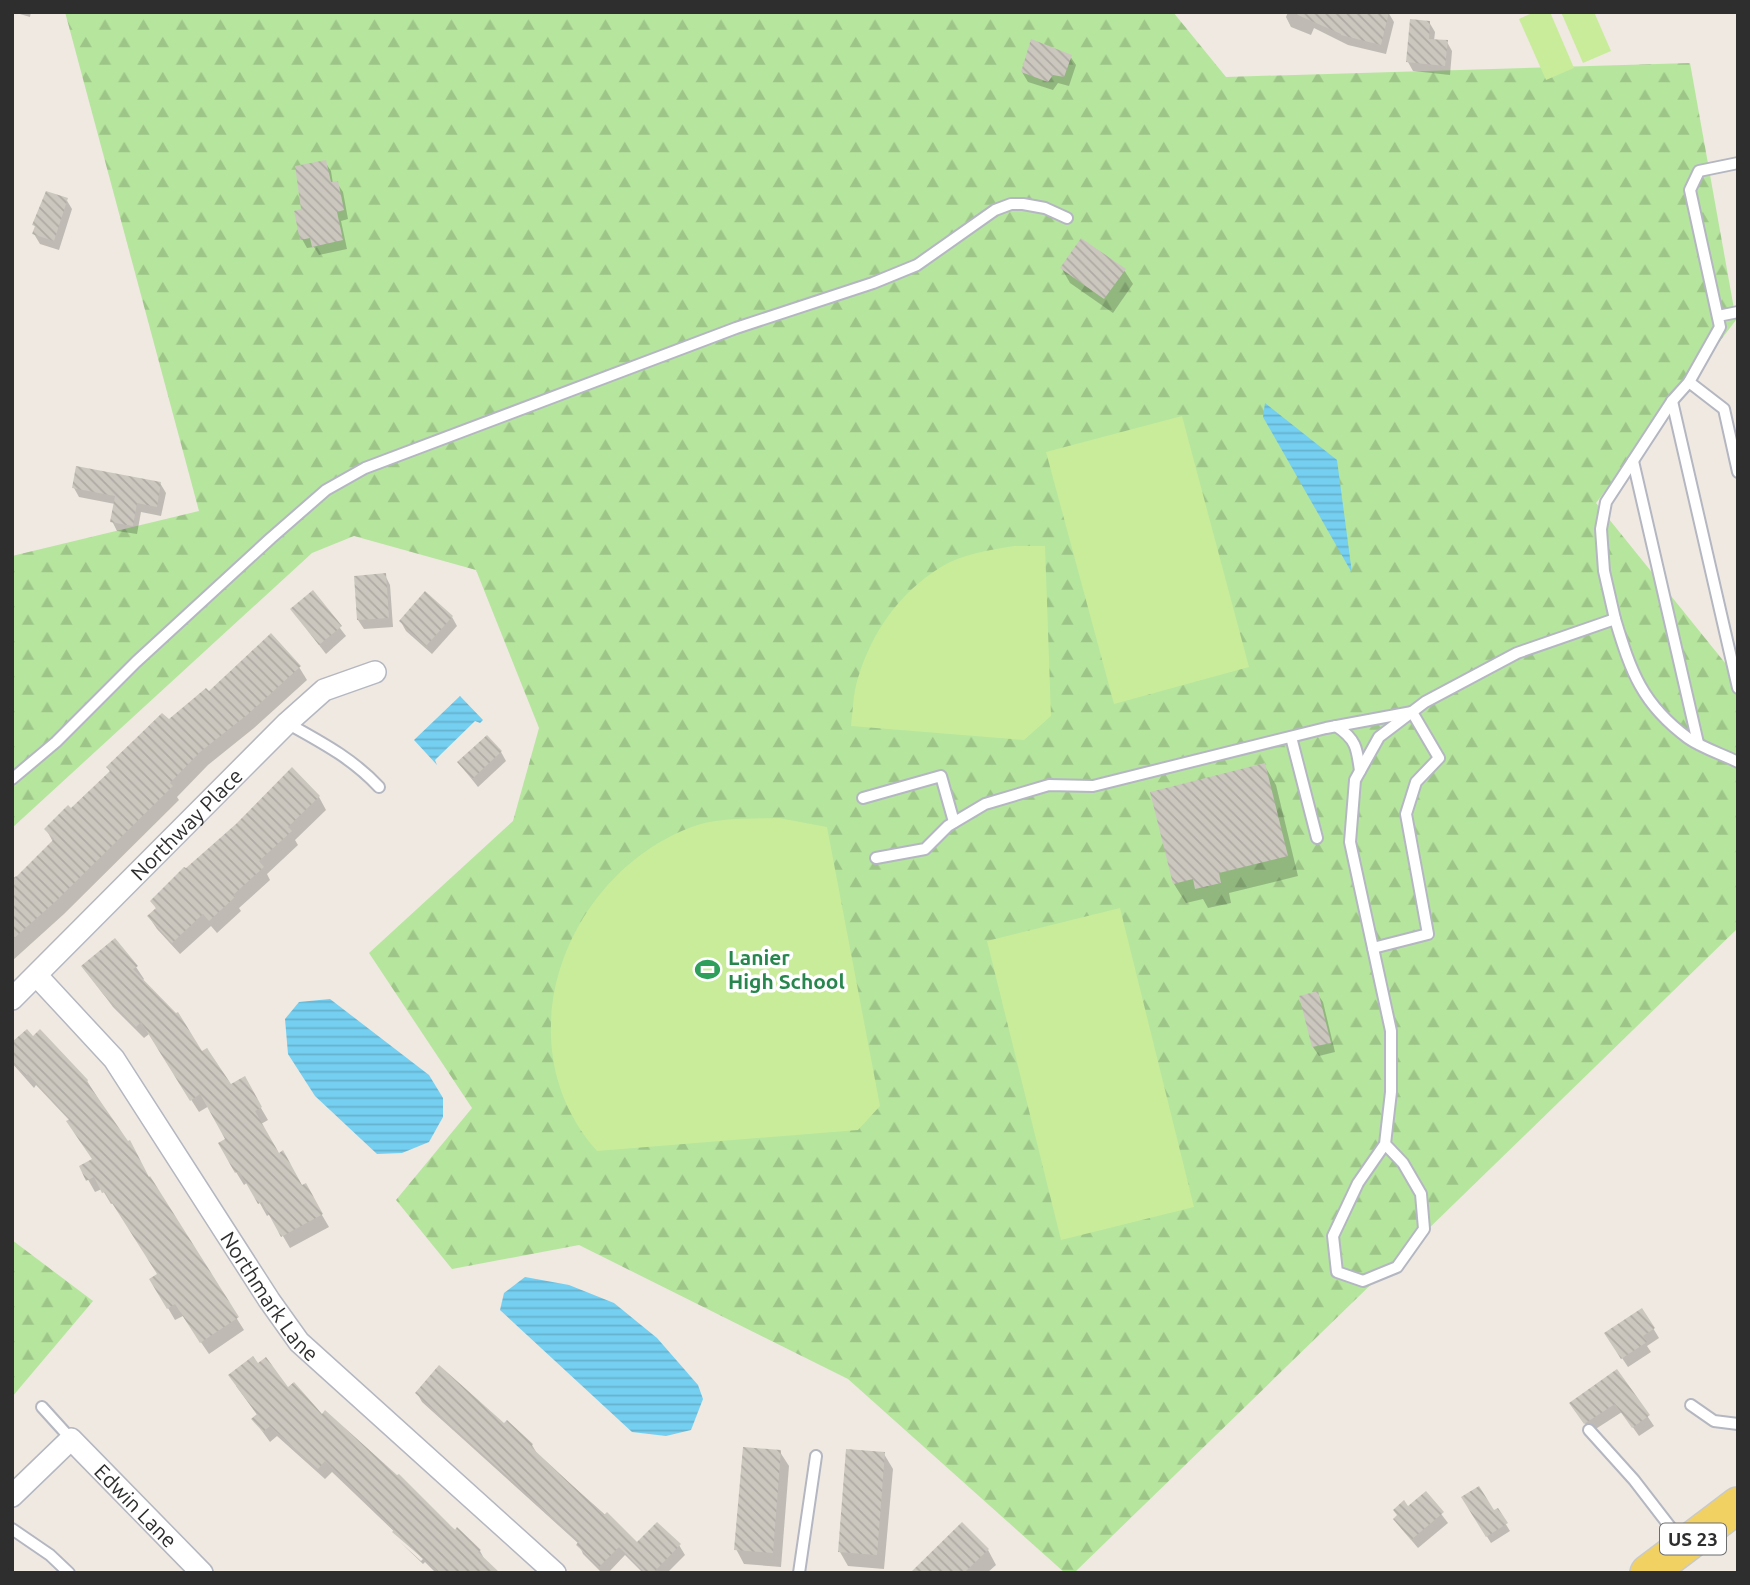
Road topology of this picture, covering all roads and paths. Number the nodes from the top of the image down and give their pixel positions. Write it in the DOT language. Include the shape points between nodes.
graph roads {
  1 [pos="1738,163"];
  2 [pos="1067,218"];
  3 [pos="1738,312"];
  4 [pos="1718,317"];
  5 [pos="1689,382"];
  6 [pos="1672,401"];
  7 [pos="1633,460"];
  8 [pos="1738,472"];
  9 [pos="1615,619"];
  10 [pos="375,673"];
  11 [pos="1738,688"];
  12 [pos="1412,712"];
  13 [pos="287,723"];
  14 [pos="1336,726"];
  15 [pos="1291,737"];
  16 [pos="1698,743"];
  17 [pos="1738,762"];
  18 [pos="1360,771"];
  19 [pos="12,779"];
  20 [pos="379,787"];
  21 [pos="863,797"];
  22 [pos="954,822"];
  23 [pos="1317,838"];
  24 [pos="876,858"];
  25 [pos="1373,948"];
  26 [pos="37,976"];
  27 [pos="12,999"];
  28 [pos="1385,1144"];
  29 [pos="1691,1405"];
  30 [pos="42,1407"];
  31 [pos="1738,1424"];
  32 [pos="1589,1430"];
  33 [pos="71,1439"];
  34 [pos="816,1457"];
  35 [pos="12,1496"];
  36 [pos="1738,1505"];
  37 [pos="12,1529"];
  38 [pos="1685,1545"];
  39 [pos="69,1573"];
  40 [pos="202,1573"];
  41 [pos="555,1573"];
  42 [pos="799,1573"];
  43 [pos="1648,1573"];
  1 -- 4 [label="lane" via="1699,171 1690,190"];
  2 -- 19 [label="lane" via="1045,208 1011,204 995,210 935,254 895,274 736,328 365,468 326,490 271,538"];
  3 -- 4 [label="lane"];
  4 -- 5 [label="lane" via="1720,327"];
  5 -- 6 [label="lane"];
  5 -- 8 [label="lane" via="1724,409"];
  6 -- 7 [label="lane"];
  6 -- 11 [label="lane"];
  7 -- 9 [label="lane" via="1606,502 1601,529"];
  7 -- 16 [label="lane"];
  9 -- 12 [label="lane" via="1517,653"];
  9 -- 16 [label="lane" via="1627,660 1649,703"];
  10 -- 13 [label="street, Northway Place" via="324,690"];
  12 -- 14 [label="lane"];
  12 -- 18 [label="lane" via="1379,737"];
  12 -- 25 [label="lane" via="1439,758 1416,782 1406,814 1428,934"];
  13 -- 20 [label="lane" via="334,748"];
  13 -- 26 [label="street, Northway Place"];
  14 -- 15 [label="lane"];
  14 -- 18 [label="lane" via="1350,736"];
  15 -- 22 [label="lane" via="1093,786 1049,785 985,804"];
  15 -- 23 [label="lane"];
  16 -- 17 [label="lane"];
  18 -- 25 [label="lane" via="1355,780 1350,842"];
  21 -- 22 [label="lane" via="941,776"];
  22 -- 24 [label="lane" via="925,849"];
  25 -- 28 [label="lane" via="1391,1031"];
  26 -- 27 [label="street, Northway Place"];
  26 -- 41 [label="street, Northmark Lane" via="114,1059 299,1342"];
  28 -- 28 [label="lane" via="1358,1183 1333,1236 1338,1272 1363,1281 1398,1267 1424,1228 1421,1194 1403,1163"];
  29 -- 31 [label="lane" via="1714,1421"];
  30 -- 33 [label="lane"];
  32 -- 38 [label="lane"];
  33 -- 35 [label="street"];
  33 -- 40 [label="street, Edwin Lane"];
  34 -- 42 [label="lane"];
  36 -- 38 [label="main road, US 23"];
  37 -- 39 [label="lane"];
  38 -- 43 [label="main road, US 23"];
}
